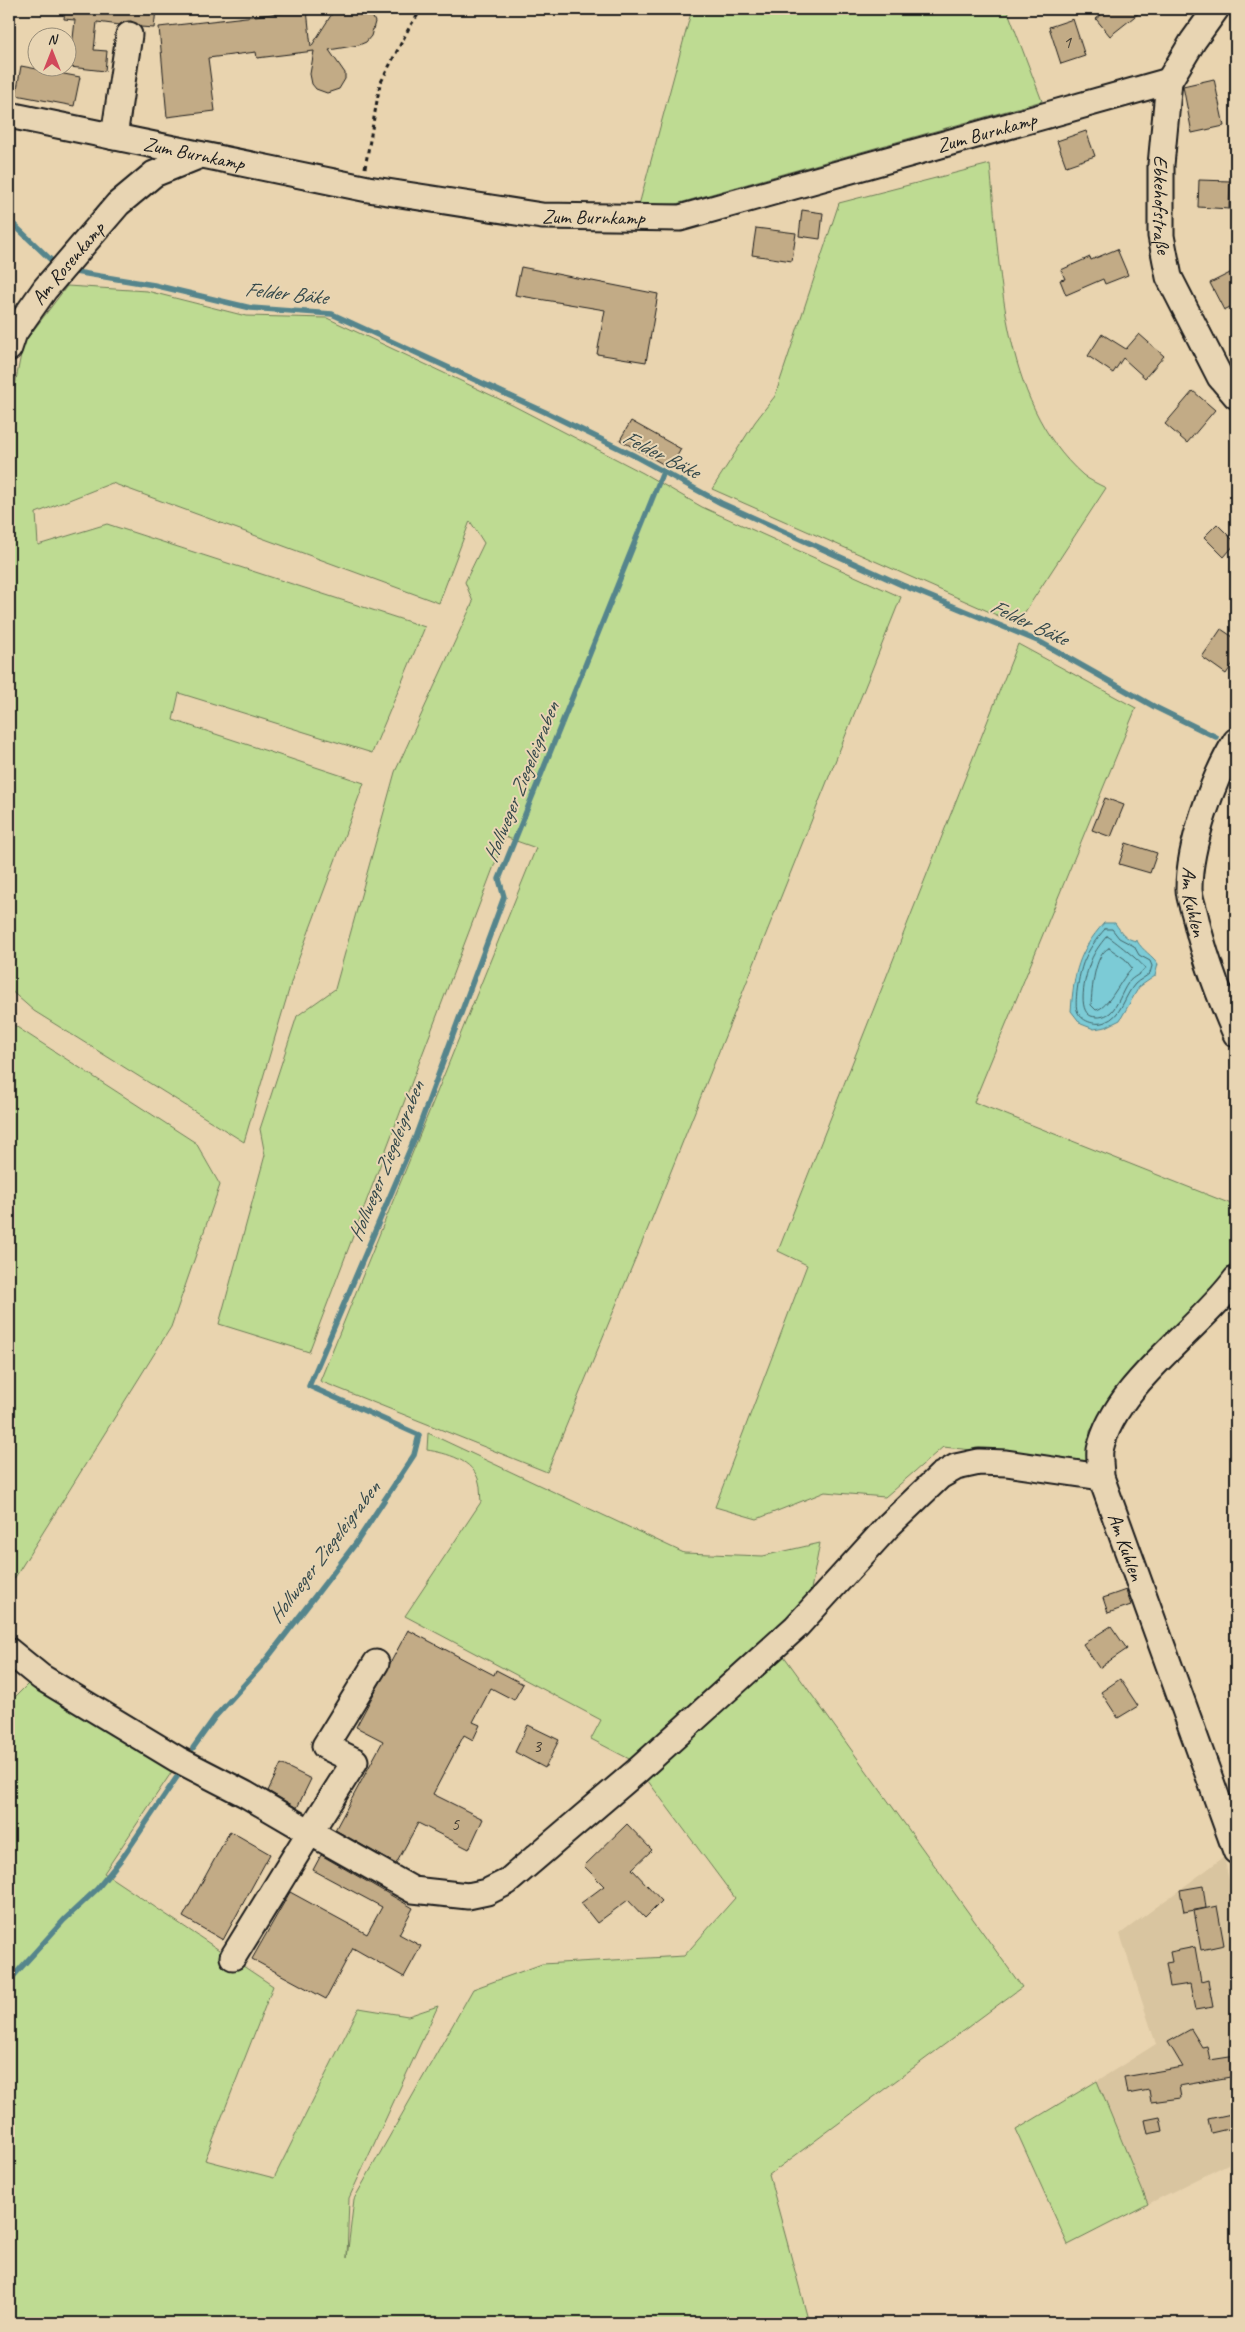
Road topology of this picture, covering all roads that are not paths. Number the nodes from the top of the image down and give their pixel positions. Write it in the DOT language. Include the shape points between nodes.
graph roads {
  1 [pos="1216,9"];
  2 [pos="129,35"];
  3 [pos="1169,81"];
  4 [pos="9,115"];
  5 [pos="119,138"];
  6 [pos="201,155"];
  7 [pos="138,187"];
  8 [pos="9,348"];
  9 [pos="1236,396"];
  10 [pos="1236,741"];
  11 [pos="1236,1034"];
  12 [pos="1236,1279"];
  13 [pos="1101,1477"];
  14 [pos="9,1651"];
  15 [pos="376,1663"];
  16 [pos="310,1832"];
  17 [pos="1236,1851"];
  18 [pos="233,1957"];
  1 -- 3 [label="street, Ebkehofstraße"];
  2 -- 5 [label="street"];
  3 -- 6 [label="street, Zum Burnkamp" via="680,218 542,216 368,189"];
  3 -- 9 [label="street, Ebkehofstraße" via="1161,164 1161,236 1169,277 1220,377"];
  4 -- 5 [label="street, Zum Burnkamp"];
  5 -- 6 [label="street, Zum Burnkamp"];
  5 -- 7 [label="street" via="142,164"];
  6 -- 7 [label="street, Am Rosenkamp" via="154,174"];
  7 -- 8 [label="street, Am Rosenkamp" via="118,204 45,289 14,333"];
  10 -- 11 [label="street, Am Kuhlen" via="1203,814 1189,890 1208,968"];
  12 -- 13 [label="street, Am Kuhlen" via="1119,1406 1100,1453"];
  13 -- 16 [label="street" via="979,1462 956,1467 940,1476 889,1525 796,1626 630,1777 507,1882 487,1892 468,1896 413,1890"];
  13 -- 17 [label="street, Am Kuhlen"];
  14 -- 16 [label="street" via="41,1677 177,1759"];
  15 -- 16 [label="street" via="326,1746 355,1761"];
  16 -- 18 [label="street"];
}
